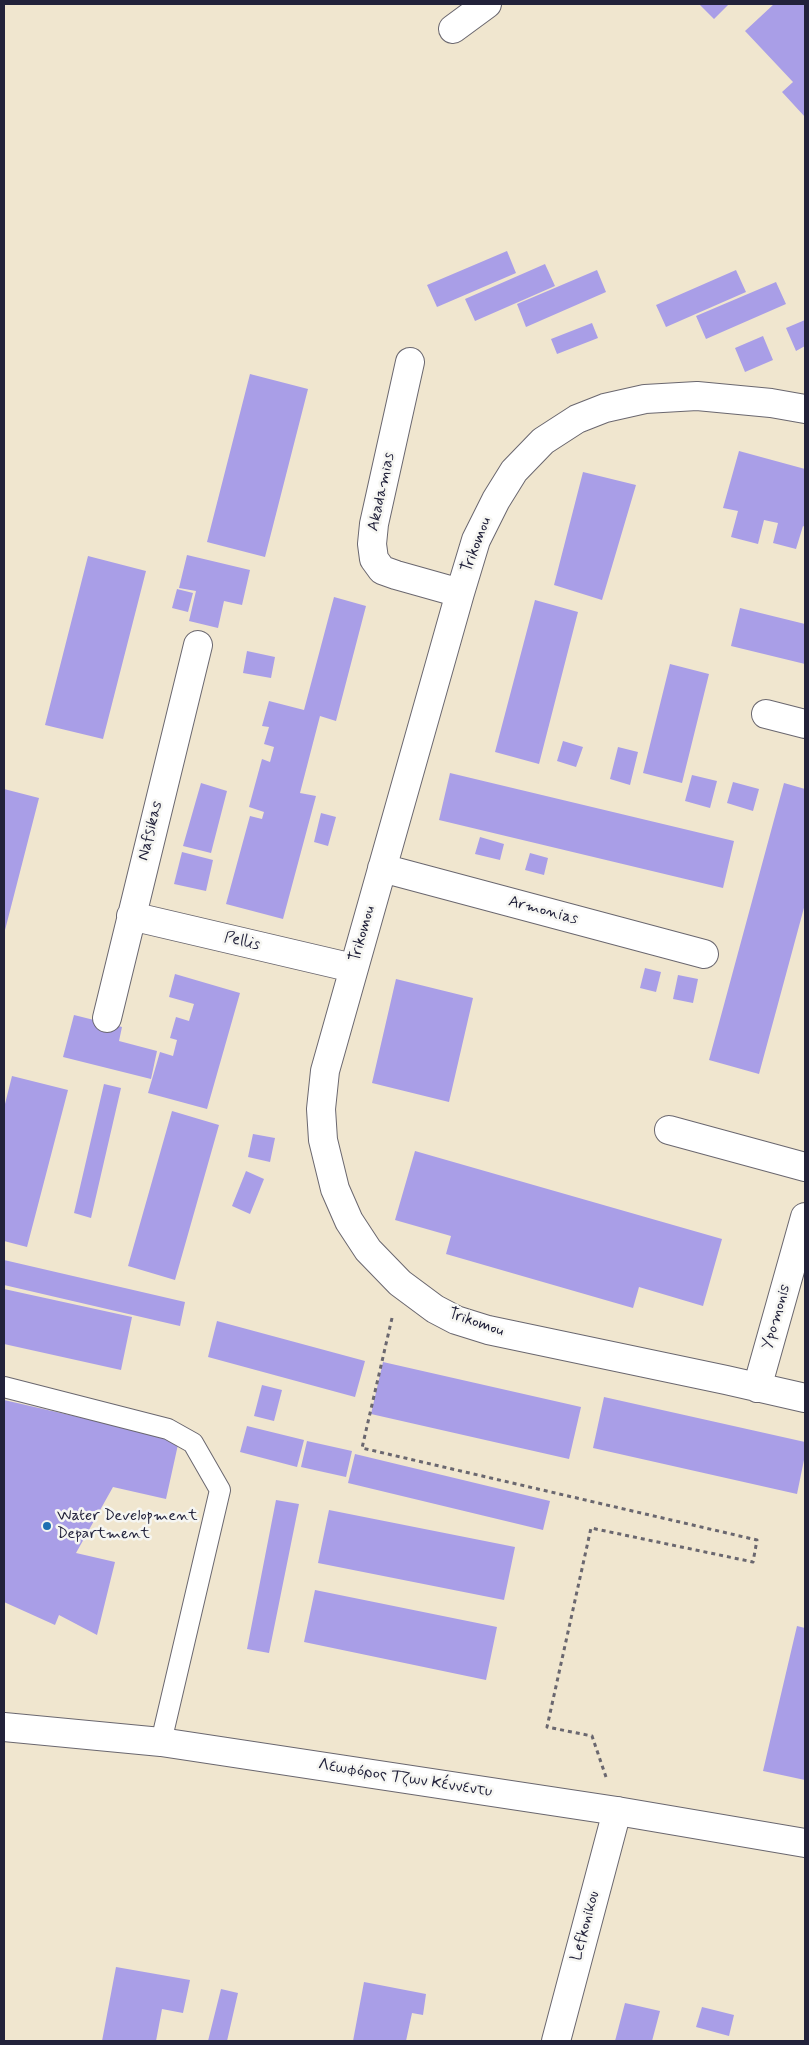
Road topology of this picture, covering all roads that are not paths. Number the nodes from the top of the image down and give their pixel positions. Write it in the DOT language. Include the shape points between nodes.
graph roads {
  1 [pos="487,4"];
  2 [pos="453,29"];
  3 [pos="410,362"];
  4 [pos="805,409"];
  5 [pos="460,593"];
  6 [pos="198,644"];
  7 [pos="766,714"];
  8 [pos="805,724"];
  9 [pos="382,868"];
  10 [pos="130,916"];
  11 [pos="704,954"];
  12 [pos="354,968"];
  13 [pos="107,1018"];
  14 [pos="669,1130"];
  15 [pos="805,1167"];
  16 [pos="805,1218"];
  17 [pos="4,1387"];
  18 [pos="757,1388"];
  19 [pos="805,1398"];
  20 [pos="4,1727"];
  21 [pos="161,1742"];
  22 [pos="617,1811"];
  23 [pos="805,1843"];
  24 [pos="556,2041"];
  1 -- 2 [label="street"];
  3 -- 5 [label="street, Akadamias" via="374,524 374,559 382,570 396,576"];
  4 -- 5 [label="street, Trikomou" via="688,396 645,399 605,408 577,419 543,441 514,471 476,540"];
  5 -- 9 [label="street, Trikomou"];
  6 -- 10 [label="street, Nafsikas"];
  7 -- 8 [label="street"];
  9 -- 11 [label="street, Armonias"];
  9 -- 12 [label="street, Trikomou"];
  10 -- 12 [label="street, Pellis"];
  10 -- 13 [label="street, Nafsikas"];
  12 -- 18 [label="street, Trikomou" via="321,1089 321,1109 323,1140 335,1189 349,1221 368,1250 400,1283 456,1320 488,1330"];
  14 -- 15 [label="street"];
  16 -- 18 [label="street, Ypomonis"];
  17 -- 21 [label="lane" via="168,1429 192,1442 220,1490"];
  18 -- 19 [label="street, Trikomou"];
  20 -- 21 [label="street, Λεωφόρος Τζων Κέννεντυ"];
  21 -- 22 [label="street, Λεωφόρος Τζων Κέννεντυ"];
  22 -- 23 [label="street, Λεωφόρος Τζων Κέννεντυ"];
  22 -- 24 [label="street, Lefkonikou"];
}
